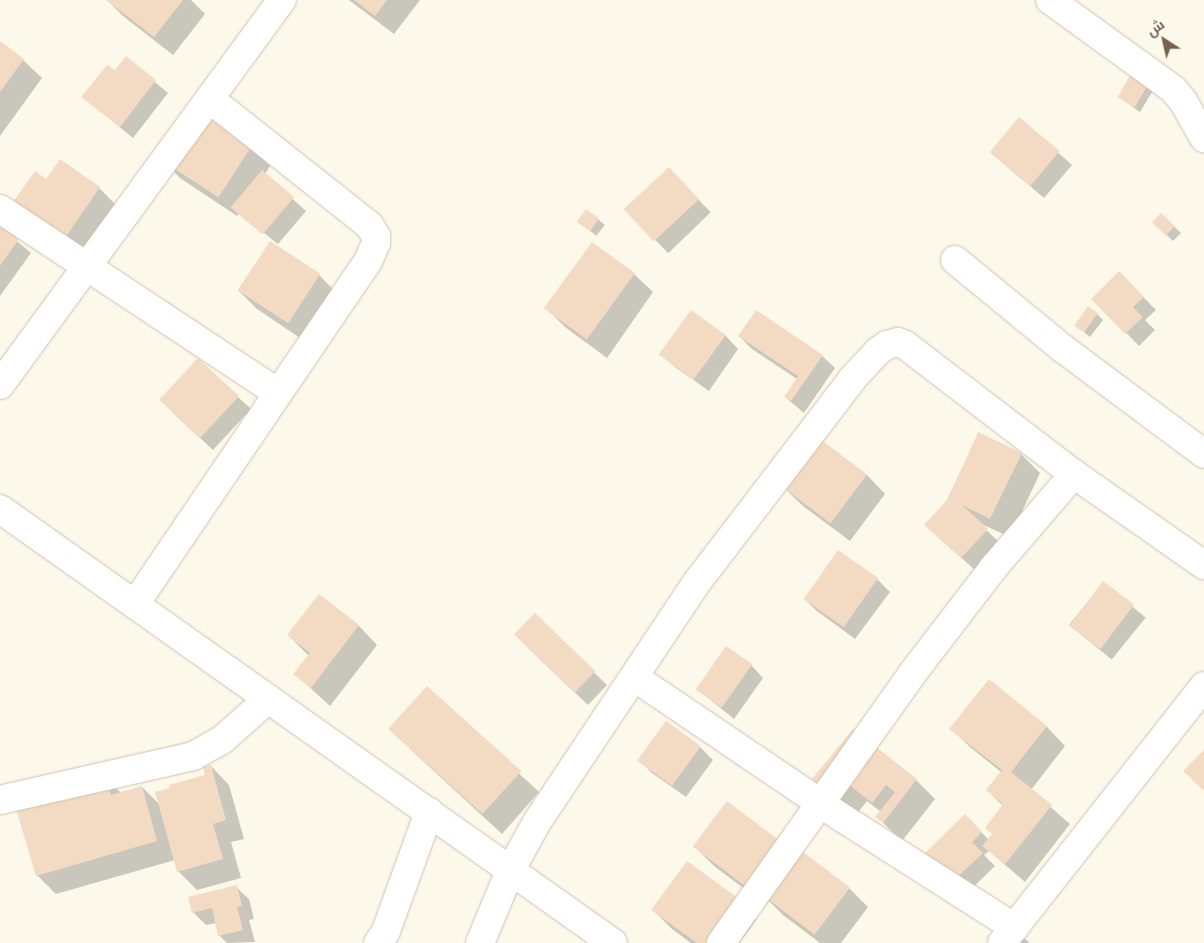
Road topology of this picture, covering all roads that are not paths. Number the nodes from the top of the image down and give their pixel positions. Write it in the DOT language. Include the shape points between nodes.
graph roads {
  1 [pos="282,0"];
  2 [pos="1050,0"];
  3 [pos="210,99"];
  4 [pos="1204,138"];
  5 [pos="0,209"];
  6 [pos="955,260"];
  7 [pos="86,266"];
  8 [pos="0,385"];
  9 [pos="278,393"];
  10 [pos="1204,454"];
  11 [pos="1074,474"];
  12 [pos="0,509"];
  13 [pos="1204,565"];
  14 [pos="135,604"];
  15 [pos="634,677"];
  16 [pos="1204,686"];
  17 [pos="268,699"];
  18 [pos="0,800"];
  19 [pos="822,804"];
  20 [pos="429,812"];
  21 [pos="511,869"];
  22 [pos="1009,936"];
  23 [pos="378,943"];
  24 [pos="480,943"];
  25 [pos="613,943"];
  26 [pos="721,943"];
  1 -- 3 [label="street"];
  2 -- 4 [label="street" via="1173,89"];
  3 -- 7 [label="street"];
  3 -- 9 [label="street" via="368,225 376,236 368,261"];
  5 -- 7 [label="street"];
  6 -- 10 [label="street" via="1062,348"];
  7 -- 8 [label="street"];
  7 -- 9 [label="street"];
  9 -- 14 [label="street"];
  11 -- 13 [label="street"];
  11 -- 15 [label="street" via="905,345 898,342 887,345 853,378 698,582"];
  11 -- 19 [label="street" via="994,567 921,662"];
  12 -- 14 [label="street"];
  14 -- 17 [label="street"];
  15 -- 19 [label="street"];
  15 -- 21 [label="street" via="537,822"];
  16 -- 22 [label="street" via="1051,878"];
  17 -- 18 [label="street" via="222,740 194,756"];
  17 -- 20 [label="street"];
  19 -- 22 [label="street"];
  19 -- 26 [label="street"];
  20 -- 21 [label="street"];
  20 -- 23 [label="street" via="386,931"];
  21 -- 24 [label="street"];
  21 -- 25 [label="street"];
}
